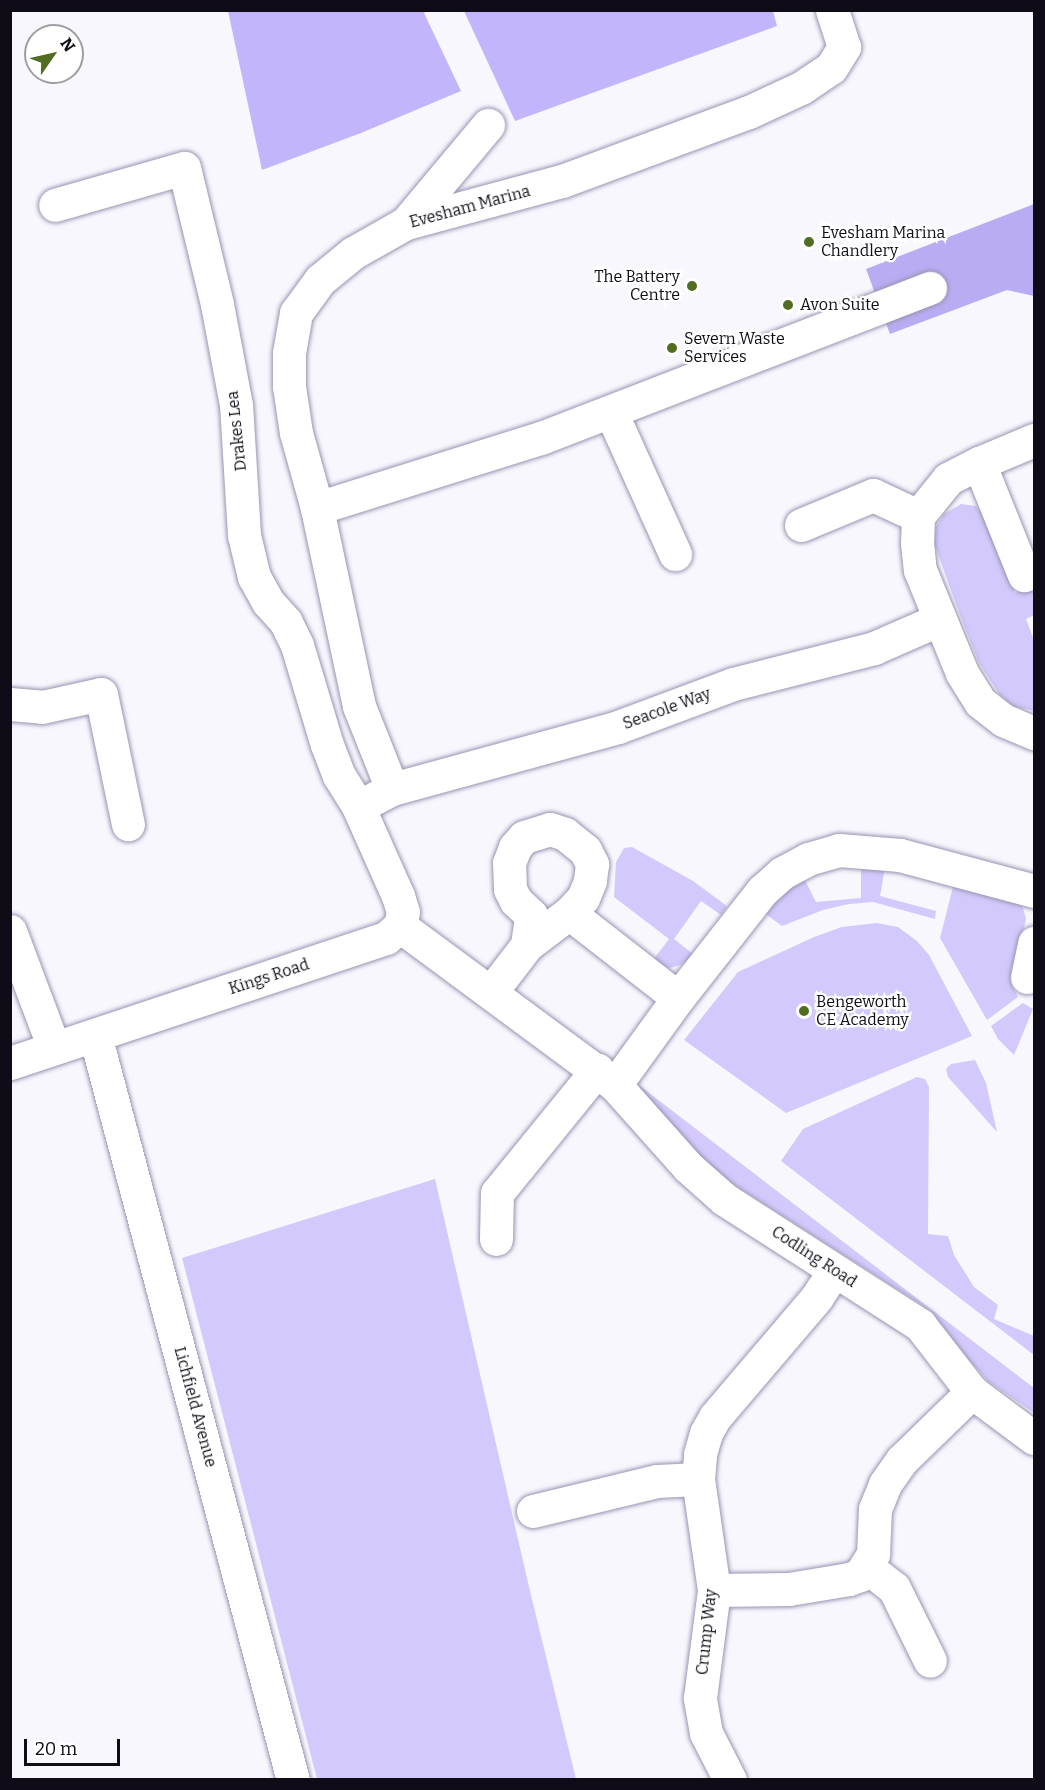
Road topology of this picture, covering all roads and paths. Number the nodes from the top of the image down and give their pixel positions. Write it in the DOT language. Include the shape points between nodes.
graph roads {
  1 [pos="832,10"];
  2 [pos="488,125"];
  3 [pos="55,205"];
  4 [pos="406,223"];
  5 [pos="930,288"];
  6 [pos="610,412"];
  7 [pos="1026,443"];
  8 [pos="979,463"];
  9 [pos="317,507"];
  10 [pos="918,516"];
  11 [pos="801,525"];
  12 [pos="675,554"];
  13 [pos="1024,575"];
  14 [pos="938,620"];
  15 [pos="10,704"];
  16 [pos="1035,733"];
  17 [pos="392,789"];
  18 [pos="358,806"];
  19 [pos="128,824"];
  20 [pos="1035,891"];
  21 [pos="569,913"];
  22 [pos="400,926"];
  23 [pos="10,931"];
  24 [pos="1035,944"];
  25 [pos="527,945"];
  26 [pos="1028,976"];
  27 [pos="492,992"];
  28 [pos="678,998"];
  29 [pos="95,1035"];
  30 [pos="54,1048"];
  31 [pos="10,1063"];
  32 [pos="606,1078"];
  33 [pos="495,1239"];
  34 [pos="834,1271"];
  35 [pos="972,1392"];
  36 [pos="1035,1438"];
  37 [pos="698,1479"];
  38 [pos="533,1511"];
  39 [pos="867,1567"];
  40 [pos="714,1590"];
  41 [pos="930,1661"];
  42 [pos="293,1779"];
  43 [pos="730,1779"];
  1 -- 4 [label="street, Evesham Marina" via="844,47 831,69 801,88 749,112 562,182"];
  2 -- 4 [label="street"];
  3 -- 18 [label="street, Drakes Lea" via="184,168 217,304 236,405 244,534 254,577 297,645 327,745 339,776"];
  4 -- 9 [label="street, Evesham Marina" via="352,253 321,280 296,313 289,353 289,386 296,433"];
  5 -- 6 [label="street"];
  6 -- 9 [label="street" via="541,438"];
  6 -- 12 [label="street"];
  7 -- 8 [label="street"];
  8 -- 10 [label="street" via="948,479"];
  8 -- 13 [label="street"];
  9 -- 17 [label="street, Evesham Marina" via="359,706"];
  10 -- 11 [label="street" via="873,495"];
  10 -- 14 [label="street" via="920,570"];
  14 -- 16 [label="street" via="980,702 1003,720"];
  14 -- 17 [label="street, Seacole Way" via="874,648 733,684 618,727"];
  15 -- 19 [label="street" via="42,707 101,694"];
  17 -- 18 [label="street"];
  18 -- 22 [label="street" via="399,896 403,912"];
  20 -- 28 [label="street" via="900,855 838,850 808,859 782,873 762,891"];
  21 -- 25 [label="street"];
  21 -- 25 [label="street" via="590,881 592,864 585,850 577,841 550,829 524,837 508,863 508,877 516,901 531,915"];
  21 -- 28 [label="street"];
  22 -- 27 [label="street, Codling Road"];
  22 -- 29 [label="street, Kings Road" via="386,938"];
  23 -- 30 [label="street"];
  24 -- 26 [label="street"];
  25 -- 27 [label="street"];
  27 -- 32 [label="street, Codling Road"];
  28 -- 32 [label="street"];
  29 -- 30 [label="street, Kings Road"];
  29 -- 42 [label="street, Lichfield Avenue"];
  30 -- 31 [label="street, Kings Road"];
  32 -- 33 [label="street" via="543,1136 497,1193"];
  32 -- 34 [label="street, Codling Road" via="724,1200"];
  34 -- 35 [label="street, Codling Road" via="920,1325"];
  34 -- 37 [label="street, Crump Way" via="817,1297 716,1417 706,1433"];
  35 -- 36 [label="street, Codling Road"];
  35 -- 39 [label="street" via="902,1460 885,1484 875,1509 873,1554"];
  37 -- 38 [label="street" via="657,1481"];
  37 -- 40 [label="street, Crump Way"];
  39 -- 40 [label="street" via="849,1579 789,1589"];
  39 -- 41 [label="street" via="894,1588"];
  40 -- 43 [label="street, Crump Way" via="700,1698 706,1733"];
}
